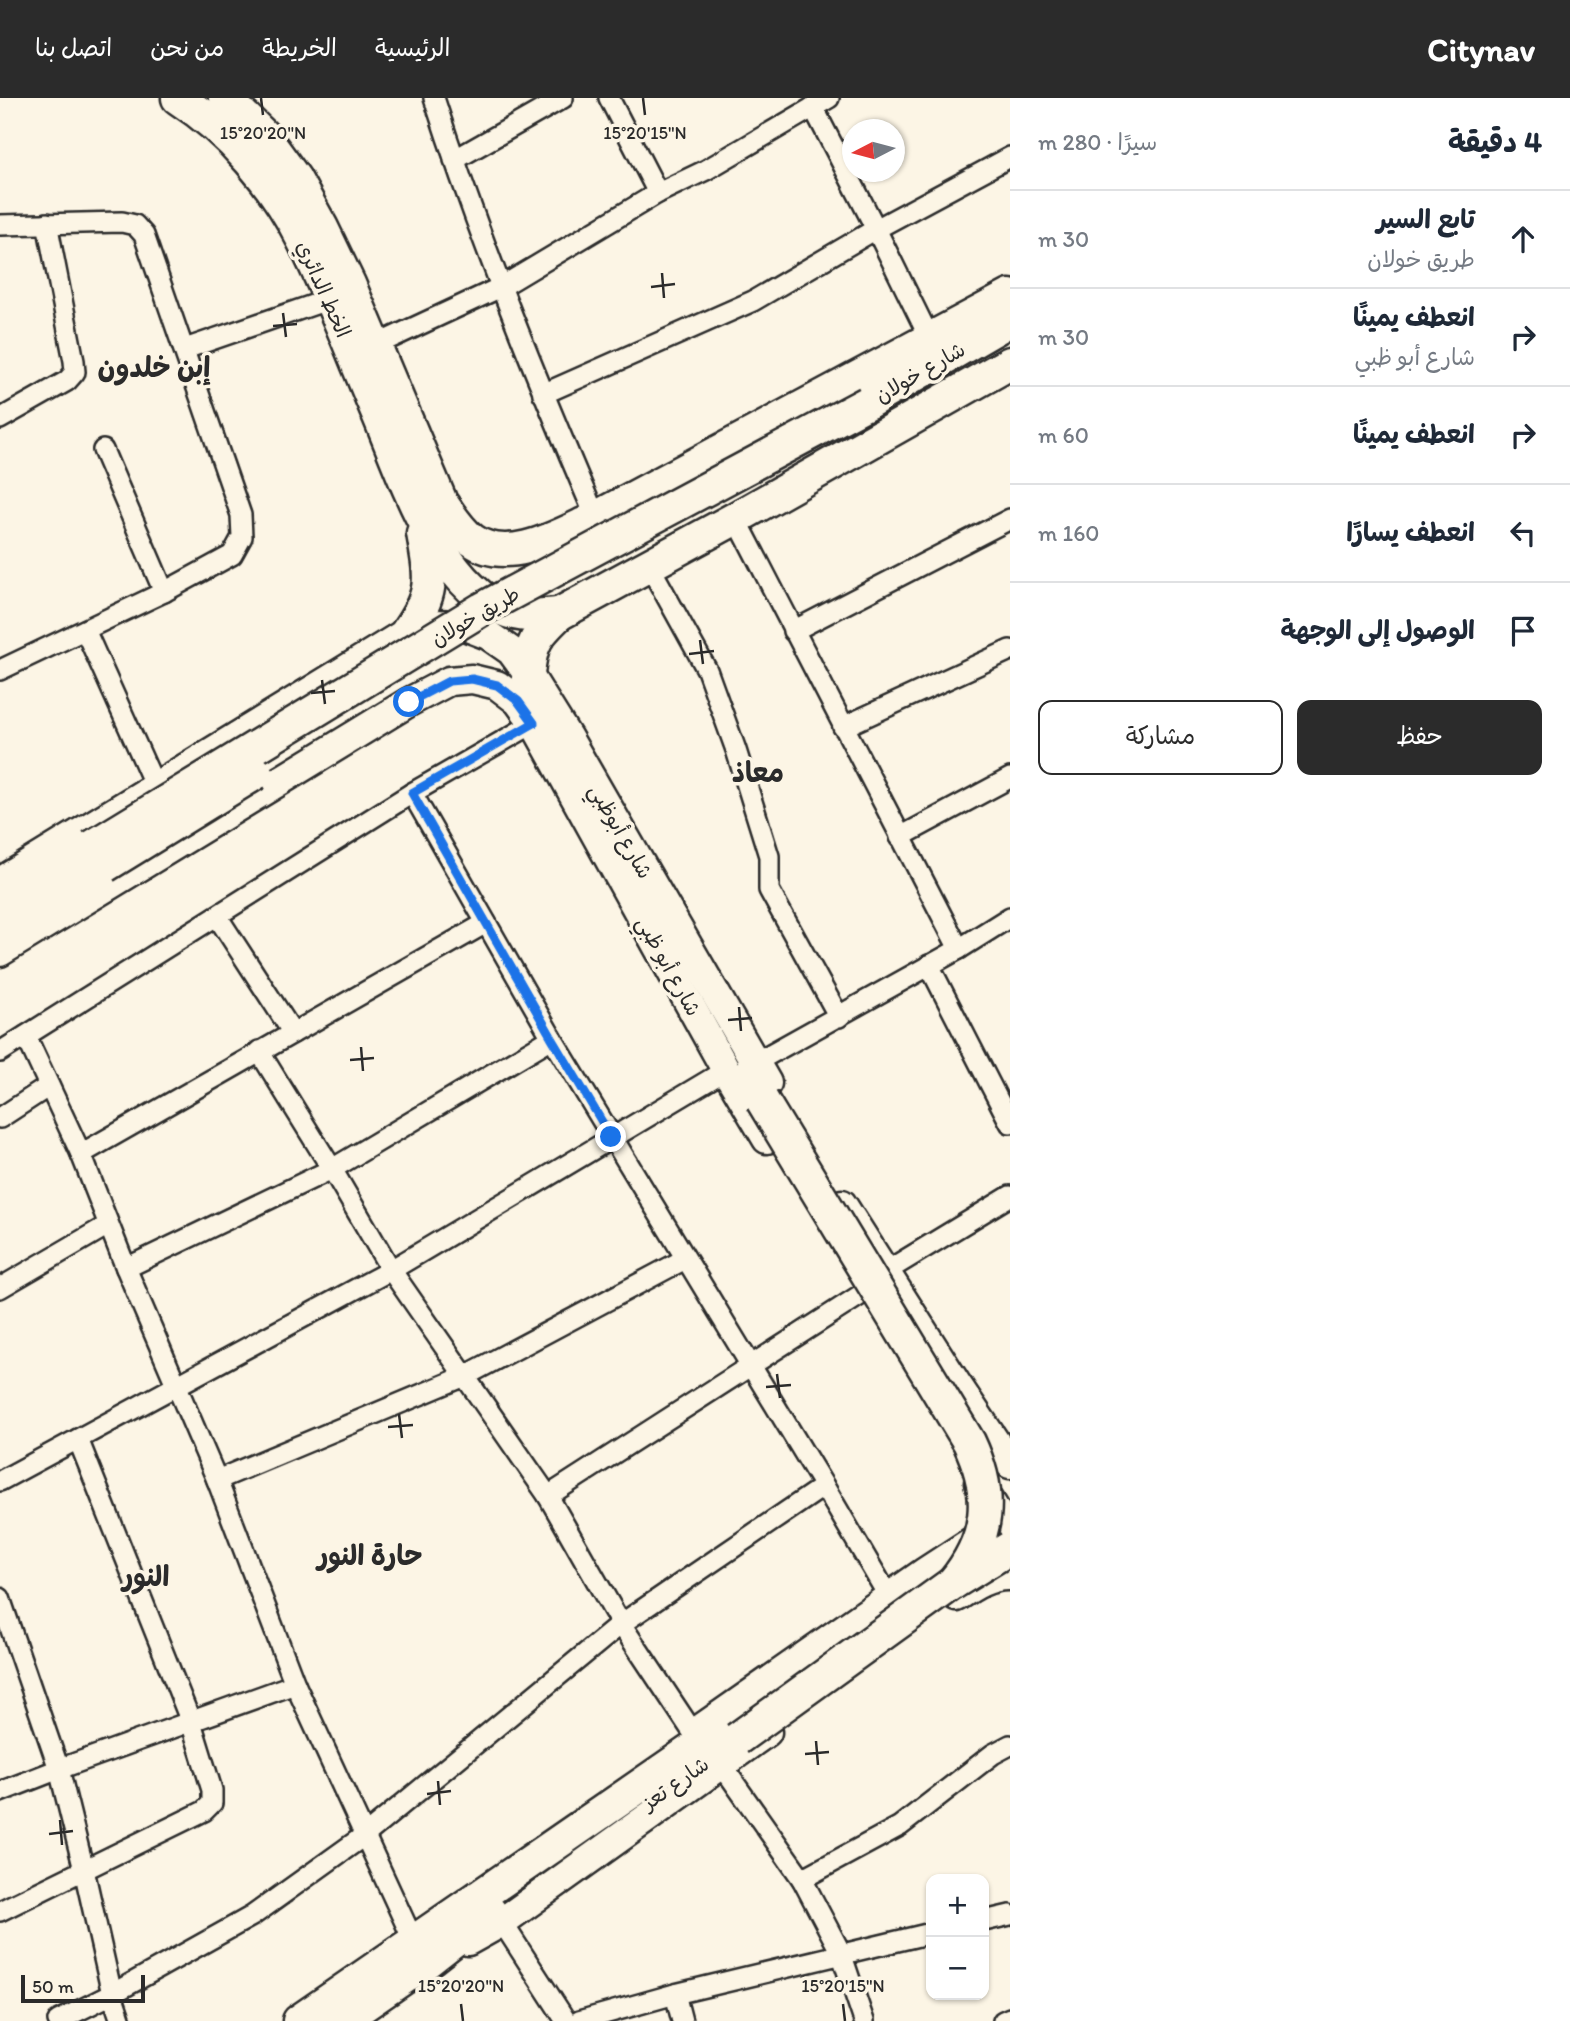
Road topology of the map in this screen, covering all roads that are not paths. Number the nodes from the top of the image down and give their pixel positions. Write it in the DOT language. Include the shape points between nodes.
graph roads {
  1 [pos="178,98"];
  2 [pos="225,98"];
  3 [pos="434,98"];
  4 [pos="564,98"];
  5 [pos="609,98"];
  6 [pos="821,103"];
  7 [pos="1010,157"];
  8 [pos="454,160"];
  9 [pos="658,193"];
  10 [pos="47,223"];
  11 [pos="0,225"];
  12 [pos="876,229"];
  13 [pos="502,287"];
  14 [pos="1010,296"];
  15 [pos="330,299"];
  16 [pos="1010,320"];
  17 [pos="930,339"];
  18 [pos="1010,344"];
  19 [pos="374,346"];
  20 [pos="184,349"];
  21 [pos="1010,363"];
  22 [pos="543,394"];
  23 [pos="872,412"];
  24 [pos="0,419"];
  25 [pos="103,450"];
  26 [pos="431,508"];
  27 [pos="736,518"];
  28 [pos="1010,519"];
  29 [pos="580,526"];
  30 [pos="649,565"];
  31 [pos="617,583"];
  32 [pos="164,592"];
  33 [pos="559,614"];
  34 [pos="85,630"];
  35 [pos="793,631"];
  36 [pos="407,632"];
  37 [pos="380,648"];
  38 [pos="1010,650"];
  39 [pos="0,670"];
  40 [pos="528,674"];
  41 [pos="409,702"];
  42 [pos="534,723"];
  43 [pos="843,727"];
  44 [pos="559,743"];
  45 [pos="1010,778"];
  46 [pos="155,786"];
  47 [pos="412,793"];
  48 [pos="900,837"];
  49 [pos="99,856"];
  50 [pos="0,883"];
  51 [pos="0,903"];
  52 [pos="217,916"];
  53 [pos="1010,917"];
  54 [pos="486,922"];
  55 [pos="0,932"];
  56 [pos="959,949"];
  57 [pos="0,952"];
  58 [pos="929,965"];
  59 [pos="839,1017"];
  60 [pos="293,1032"];
  61 [pos="26,1036"];
  62 [pos="552,1038"];
  63 [pos="260,1051"];
  64 [pos="0,1052"];
  65 [pos="740,1067"];
  66 [pos="49,1086"];
  67 [pos="0,1118"];
  68 [pos="1010,1124"];
  69 [pos="611,1137"];
  70 [pos="81,1154"];
  71 [pos="332,1169"];
  72 [pos="1010,1196"];
  73 [pos="108,1225"];
  74 [pos="685,1259"];
  75 [pos="126,1268"];
  76 [pos="391,1270"];
  77 [pos="886,1272"];
  78 [pos="0,1288"];
  79 [pos="862,1294"];
  80 [pos="750,1365"];
  81 [pos="465,1376"];
  82 [pos="956,1383"];
  83 [pos="176,1387"];
  84 [pos="929,1402"];
  85 [pos="78,1439"];
  86 [pos="1010,1464"];
  87 [pos="975,1476"];
  88 [pos="217,1480"];
  89 [pos="0,1481"];
  90 [pos="824,1486"];
  91 [pos="548,1496"];
  92 [pos="1008,1529"];
  93 [pos="960,1549"];
  94 [pos="1010,1576"];
  95 [pos="941,1586"];
  96 [pos="888,1597"];
  97 [pos="0,1598"];
  98 [pos="621,1624"];
  99 [pos="9,1654"];
  100 [pos="295,1684"];
  101 [pos="191,1722"];
  102 [pos="694,1734"];
  103 [pos="729,1743"];
  104 [pos="1010,1745"];
  105 [pos="59,1769"];
  106 [pos="0,1792"];
  107 [pos="365,1835"];
  108 [pos="538,1856"];
  109 [pos="84,1870"];
  110 [pos="802,1880"];
  111 [pos="0,1911"];
  112 [pos="1010,1915"];
  113 [pos="989,1920"];
  114 [pos="502,1922"];
  115 [pos="926,1934"];
  116 [pos="420,1953"];
  117 [pos="841,1953"];
  118 [pos="112,1994"];
  119 [pos="675,1994"];
  120 [pos="1010,2018"];
  121 [pos="58,2021"];
  122 [pos="121,2021"];
  123 [pos="299,2021"];
  124 [pos="341,2021"];
  125 [pos="566,2021"];
  126 [pos="579,2021"];
  127 [pos="682,2021"];
  128 [pos="864,2021"];
  129 [pos="1003,2021"];
  1 -- 15 [label="main road, الخط الدائري" via="238,147 274,191"];
  2 -- 19 [label="main road" via="296,179"];
  3 -- 8 [label="street"];
  4 -- 8 [label="street"];
  5 -- 9 [label="street"];
  6 -- 9 [label="street"];
  6 -- 12 [label="street"];
  7 -- 12 [label="street"];
  8 -- 13 [label="street"];
  9 -- 13 [label="street"];
  10 -- 11 [label="street"];
  10 -- 20 [label="street" via="135,225 144,235"];
  10 -- 24 [label="street" via="75,372"];
  12 -- 17 [label="street"];
  12 -- 22 [label="street" via="753,302"];
  13 -- 19 [label="street"];
  13 -- 22 [label="street"];
  14 -- 17 [label="main road"];
  15 -- 20 [label="street"];
  15 -- 26 [label="main road, الخط الدائري"];
  16 -- 23 [label="main road, شارع خولان"];
  17 -- 29 [label="main road"];
  18 -- 23 [label="main road, شارع خولان"];
  19 -- 26 [label="main road"];
  20 -- 32 [label="street" via="241,515 242,537 232,555"];
  21 -- 27 [label="main road"];
  22 -- 29 [label="street"];
  23 -- 49 [label="main road, طريق خولان, bridge"];
  25 -- 32 [label="street"];
  26 -- 29 [label="main road" via="491,550 536,544"];
  26 -- 33 [label="main road" via="446,559 467,584 497,607 529,617"];
  26 -- 36 [label="main road" via="428,594"];
  27 -- 30 [label="main road"];
  27 -- 35 [label="street"];
  28 -- 35 [label="street"];
  29 -- 31 [label="main road"];
  30 -- 31 [label="main road"];
  30 -- 59 [label="street" via="707,670 769,856 769,890"];
  31 -- 33 [label="main road"];
  32 -- 34 [label="street"];
  33 -- 40 [label="main road" via="539,632 530,652"];
  34 -- 39 [label="street"];
  34 -- 46 [label="street"];
  35 -- 43 [label="street"];
  36 -- 37 [label="main road, طريق خولان"];
  36 -- 40 [label="main road, طريق خولان" via="433,624 462,625 488,635 511,652"];
  37 -- 41 [label="main road"];
  37 -- 46 [label="main road, طريق خولان"];
  38 -- 43 [label="street"];
  40 -- 44 [label="main road, شارع أبوظبي"];
  41 -- 42 [label="main road" via="449,681 472,679 497,685 518,701"];
  41 -- 57 [label="main road"];
  42 -- 44 [label="main road"];
  42 -- 47 [label="street"];
  43 -- 48 [label="street"];
  44 -- 65 [label="main road, شارع أبوظبي"];
  45 -- 48 [label="street"];
  46 -- 50 [label="main road, طريق خولان"];
  47 -- 52 [label="street"];
  47 -- 54 [label="street"];
  48 -- 56 [label="street"];
  49 -- 51 [label="main road"];
  49 -- 55 [label="main road"];
  52 -- 60 [label="street"];
  52 -- 61 [label="street"];
  53 -- 56 [label="street"];
  54 -- 60 [label="street"];
  54 -- 62 [label="street"];
  56 -- 58 [label="street"];
  58 -- 59 [label="street"];
  58 -- 68 [label="street"];
  59 -- 65 [label="street"];
  60 -- 63 [label="street"];
  61 -- 64 [label="street"];
  61 -- 66 [label="street"];
  62 -- 69 [label="street"];
  62 -- 71 [label="street"];
  63 -- 70 [label="street"];
  63 -- 71 [label="street"];
  65 -- 69 [label="street"];
  65 -- 77 [label="main road"];
  65 -- 79 [label="main road"];
  65 -- 95 [label="main road, bridge" via="978,1461 984,1482 983,1527 972,1557"];
  66 -- 67 [label="street"];
  66 -- 70 [label="street"];
  69 -- 74 [label="street"];
  69 -- 76 [label="street"];
  70 -- 73 [label="street"];
  71 -- 75 [label="street"];
  71 -- 76 [label="street"];
  72 -- 77 [label="street"];
  73 -- 75 [label="street"];
  73 -- 78 [label="street"];
  74 -- 80 [label="street"];
  74 -- 81 [label="street"];
  75 -- 83 [label="street"];
  76 -- 81 [label="street"];
  76 -- 83 [label="street"];
  77 -- 82 [label="main road"];
  79 -- 80 [label="street"];
  79 -- 84 [label="main road"];
  80 -- 90 [label="street"];
  80 -- 91 [label="street"];
  81 -- 88 [label="street"];
  81 -- 91 [label="street"];
  82 -- 84 [label="main road" via="957,1399 950,1408 938,1409"];
  82 -- 86 [label="main road"];
  83 -- 85 [label="street"];
  83 -- 88 [label="street"];
  84 -- 87 [label="main road"];
  85 -- 89 [label="street"];
  85 -- 101 [label="street"];
  87 -- 92 [label="main road"];
  87 -- 93 [label="main road" via="976,1516"];
  88 -- 100 [label="street"];
  90 -- 96 [label="street"];
  90 -- 98 [label="street"];
  91 -- 98 [label="street"];
  92 -- 93 [label="main road"];
  92 -- 95 [label="main road, شارع تعز, bridge"];
  93 -- 95 [label="main road"];
  94 -- 95 [label="main road"];
  95 -- 96 [label="main road"];
  95 -- 103 [label="main road, شارع تعز, bridge"];
  96 -- 102 [label="main road"];
  97 -- 99 [label="street"];
  98 -- 102 [label="street"];
  98 -- 107 [label="street"];
  99 -- 105 [label="street"];
  100 -- 101 [label="street"];
  100 -- 107 [label="street"];
  101 -- 105 [label="street"];
  101 -- 109 [label="street" via="212,1803"];
  102 -- 108 [label="main road" via="626,1782"];
  103 -- 108 [label="main road, شارع تعز"];
  103 -- 110 [label="street"];
  103 -- 114 [label="main road"];
  103 -- 116 [label="main road, شارع تعز" via="489,1913"];
  104 -- 110 [label="street" via="900,1826"];
  105 -- 106 [label="street"];
  105 -- 109 [label="street"];
  107 -- 116 [label="street"];
  107 -- 118 [label="street" via="252,1916"];
  108 -- 116 [label="main road, شارع تعز"];
  109 -- 111 [label="street"];
  109 -- 118 [label="street"];
  110 -- 117 [label="street"];
  112 -- 113 [label="street"];
  114 -- 116 [label="main road"];
  114 -- 125 [label="street"];
  115 -- 117 [label="street"];
  116 -- 123 [label="main road, شارع تعز"];
  116 -- 124 [label="main road, شارع تعز"];
  117 -- 119 [label="street"];
  117 -- 128 [label="street"];
  118 -- 121 [label="street"];
  118 -- 122 [label="street"];
  119 -- 126 [label="street"];
  119 -- 127 [label="street"];
  120 -- 129 [label="street"];
}
